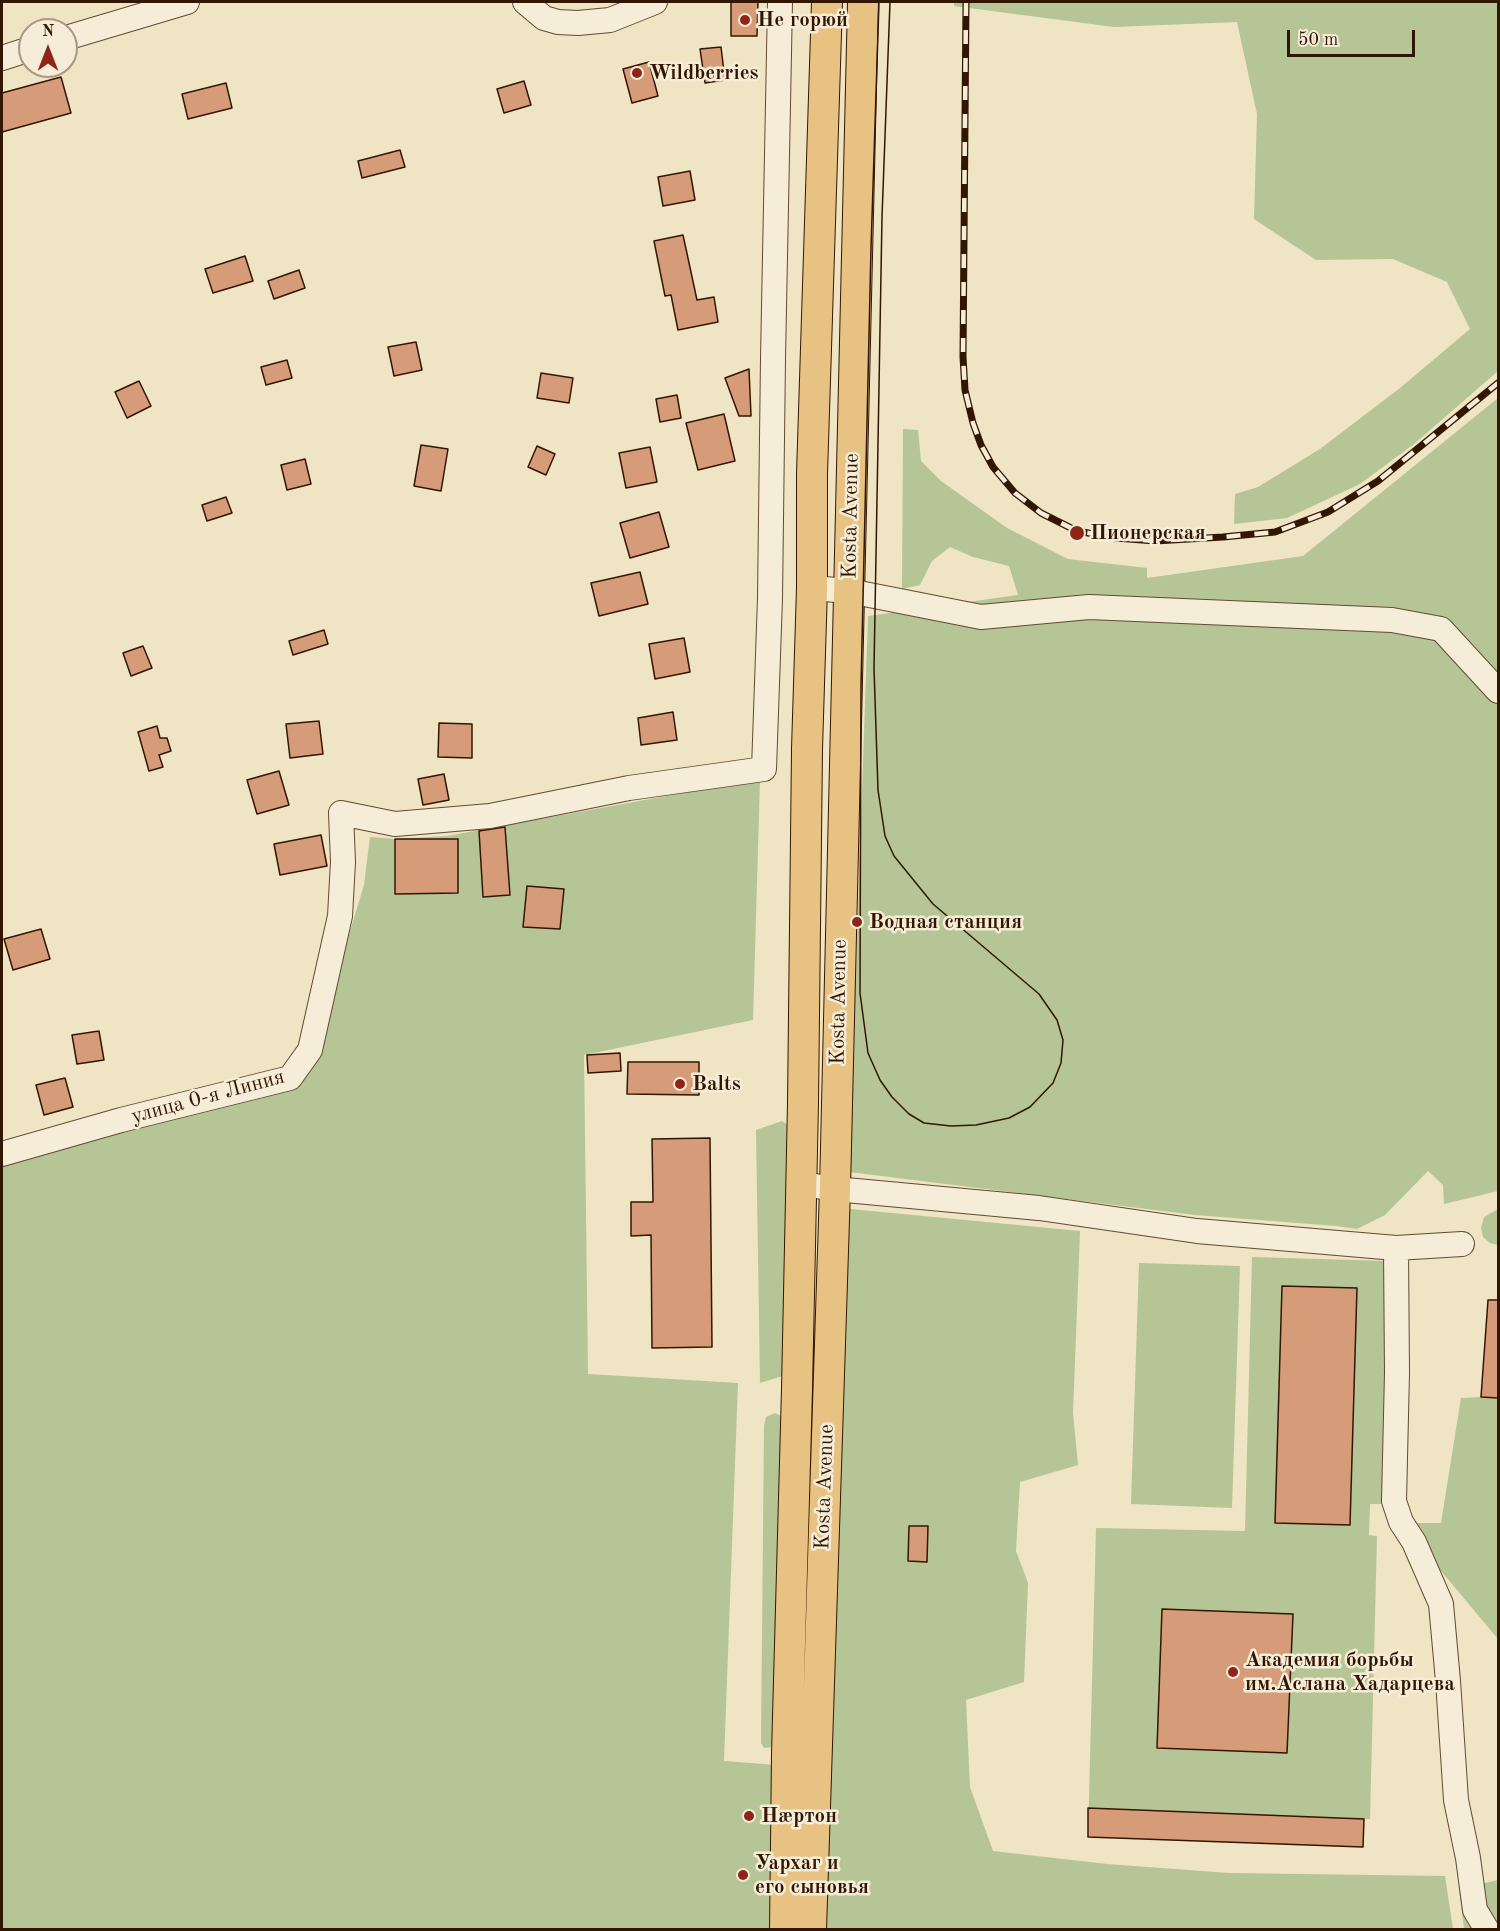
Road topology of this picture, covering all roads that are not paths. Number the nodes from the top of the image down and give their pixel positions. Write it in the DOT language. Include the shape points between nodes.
graph roads {
  1 [pos="187,2"];
  2 [pos="525,2"];
  3 [pos="655,2"];
  4 [pos="780,2"];
  5 [pos="827,2"];
  6 [pos="863,2"];
  7 [pos="152,6"];
  8 [pos="78,34"];
  9 [pos="18,53"];
  10 [pos="2,58"];
  11 [pos="812,588"];
  12 [pos="849,591"];
  13 [pos="1498,691"];
  14 [pos="2,1154"];
  15 [pos="802,1184"];
  16 [pos="835,1189"];
  17 [pos="1462,1244"];
  18 [pos="1396,1248"];
  19 [pos="785,1929"];
  20 [pos="811,1929"];
  21 [pos="1487,1929"];
  1 -- 7 [label="street"];
  2 -- 3 [label="street" via="544,18 578,23 610,20"];
  4 -- 14 [label="street, улица 0-я Линия" via="764,770 629,788 490,816 395,824 341,813 340,916 310,1050 290,1078"];
  5 -- 11 [label="main road, Kosta Avenue"];
  6 -- 12 [label="main road, Kosta Avenue"];
  7 -- 8 [label="street"];
  9 -- 10 [label="street"];
  11 -- 12 [label="street"];
  11 -- 15 [label="main road, Kosta Avenue"];
  12 -- 13 [label="street" via="981,617 1089,607 1392,620 1441,629"];
  12 -- 16 [label="main road, Kosta Avenue"];
  15 -- 16 [label="street"];
  15 -- 19 [label="main road, Kosta Avenue"];
  16 -- 18 [label="street" via="1039,1208 1197,1231"];
  16 -- 20 [label="main road, Kosta Avenue"];
  17 -- 18 [label="street"];
  18 -- 21 [label="street" via="1394,1501 1441,1604 1455,1800 1475,1910"];
}
